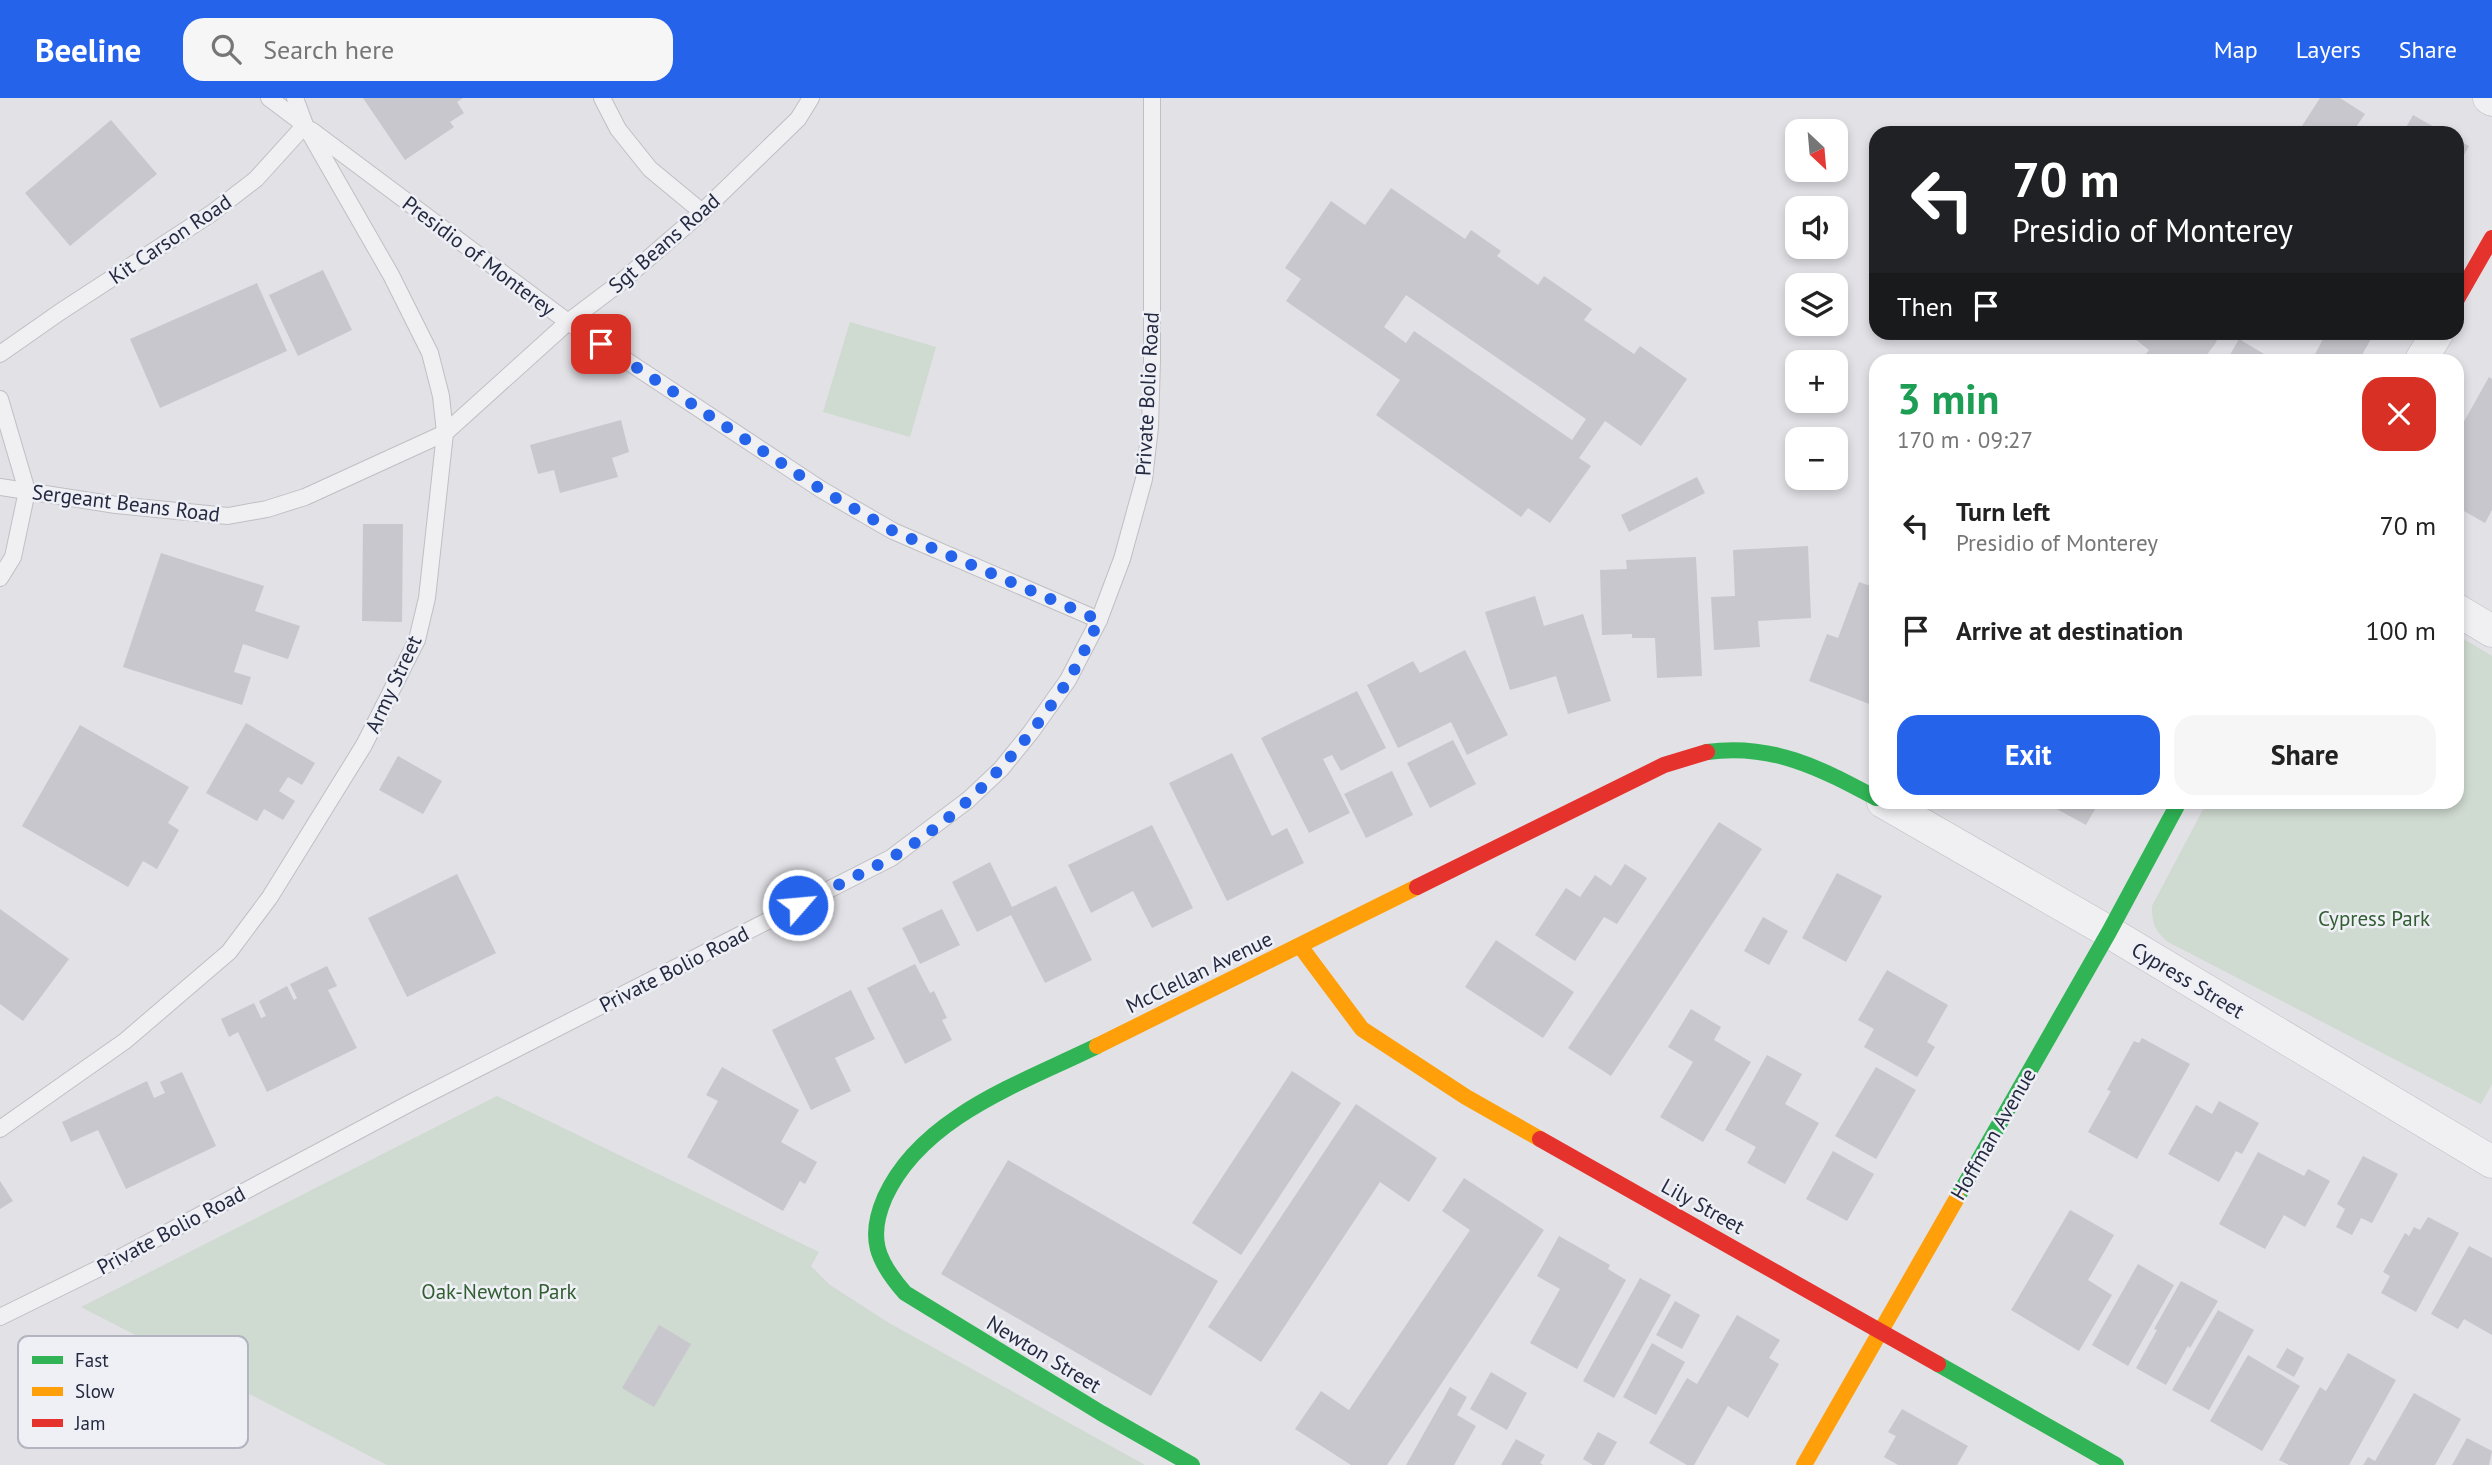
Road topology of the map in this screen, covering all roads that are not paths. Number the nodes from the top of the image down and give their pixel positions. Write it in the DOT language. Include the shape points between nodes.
graph roads {
  1 [pos="269,98"];
  2 [pos="295,98"];
  3 [pos="602,98"];
  4 [pos="811,98"];
  5 [pos="1152,98"];
  6 [pos="304,125"];
  7 [pos="702,212"];
  8 [pos="2492,238"];
  9 [pos="2464,287"];
  10 [pos="568,322"];
  11 [pos="0,354"];
  12 [pos="0,399"];
  13 [pos="445,433"];
  14 [pos="0,487"];
  15 [pos="27,491"];
  16 [pos="0,578"];
  17 [pos="2464,614"];
  18 [pos="1099,620"];
  19 [pos="2492,631"];
  20 [pos="1869,794"];
  21 [pos="1894,809"];
  22 [pos="2175,809"];
  23 [pos="2109,932"];
  24 [pos="1300,946"];
  25 [pos="0,1129"];
  26 [pos="2492,1162"];
  27 [pos="884,1267"];
  28 [pos="0,1317"];
  29 [pos="1881,1331"];
  30 [pos="1192,1465"];
  31 [pos="1804,1465"];
  32 [pos="2116,1465"];
  1 -- 6 [label="lane, Army Street"];
  2 -- 6 [label="lane"];
  3 -- 7 [label="lane" via="618,129 650,169"];
  4 -- 7 [label="lane, Sgt Beans Road" via="798,119"];
  5 -- 18 [label="lane, Private Bolio Road" via="1150,427 1134,523"];
  6 -- 10 [label="lane, Presidio of Monterey"];
  6 -- 11 [label="lane, Kit Carson Road" via="256,179 212,213"];
  6 -- 13 [label="lane, Army Street" via="391,275 430,353"];
  7 -- 10 [label="lane, Sgt Beans Road"];
  8 -- 9 [label="street"];
  10 -- 13 [label="lane, Sgt Beans Road"];
  10 -- 18 [label="lane, Presidio of Monterey" via="822,490 893,531"];
  12 -- 15 [label="lane"];
  13 -- 15 [label="lane, Sergeant Beans Road" via="305,497 228,516"];
  13 -- 25 [label="lane, Army Street" via="427,598 417,640 364,745 270,897 229,952 184,992 125,1041"];
  14 -- 15 [label="lane, Sergeant Beans Road"];
  15 -- 16 [label="lane" via="13,556"];
  17 -- 19 [label="street"];
  18 -- 28 [label="lane, Private Bolio Road" via="1068,680 1002,769 891,858"];
  20 -- 24 [label="street, McClellan Avenue" via="1774,751 1705,752 1624,784"];
  21 -- 23 [label="street, Cypress Street"];
  22 -- 23 [label="street, Hoffman Avenue"];
  23 -- 26 [label="street, Cypress Street"];
  23 -- 29 [label="street, Hoffman Avenue"];
  24 -- 27 [label="street, McClellan Avenue" via="971,1108 920,1146 890,1186 878,1214 875,1240"];
  24 -- 29 [label="street, Lily Street" via="1362,1029 1466,1097"];
  27 -- 30 [label="street, Newton Street" via="905,1293"];
  29 -- 31 [label="street, Hoffman Avenue"];
  29 -- 32 [label="street, Lily Street"];
}
